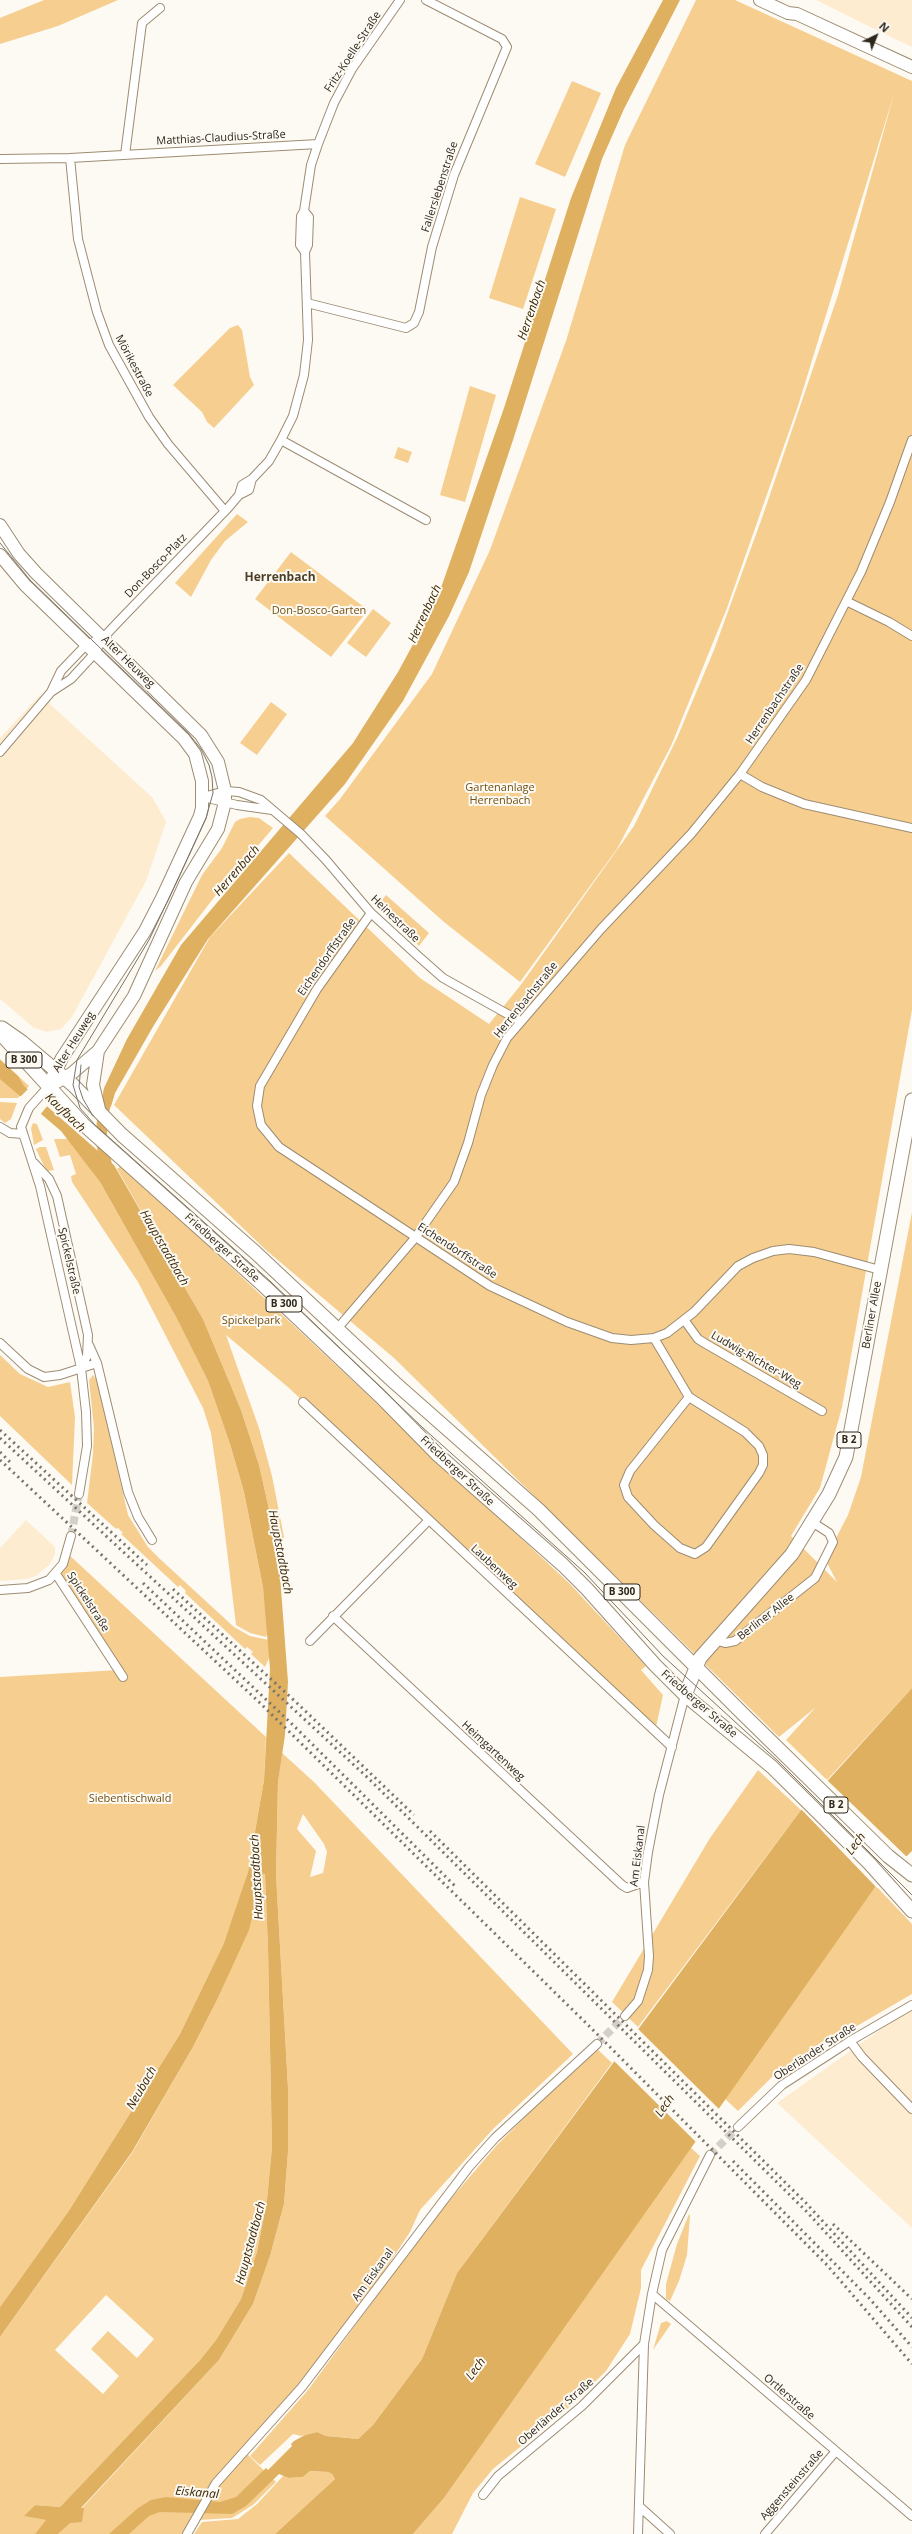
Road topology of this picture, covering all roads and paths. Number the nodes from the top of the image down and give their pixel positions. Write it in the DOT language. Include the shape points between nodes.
graph roads {
  1 [pos="400,0"];
  2 [pos="426,0"];
  3 [pos="760,0"];
  4 [pos="778,0"];
  5 [pos="160,8"];
  6 [pos="797,14"];
  7 [pos="912,67"];
  8 [pos="318,144"];
  9 [pos="125,154"];
  10 [pos="70,158"];
  11 [pos="0,159"];
  12 [pos="307,303"];
  13 [pos="281,440"];
  14 [pos="912,440"];
  15 [pos="226,511"];
  16 [pos="426,520"];
  17 [pos="0,524"];
  18 [pos="0,555"];
  19 [pos="848,602"];
  20 [pos="912,636"];
  21 [pos="103,638"];
  22 [pos="86,644"];
  23 [pos="95,653"];
  24 [pos="51,692"];
  25 [pos="0,752"];
  26 [pos="740,774"];
  27 [pos="203,797"];
  28 [pos="224,802"];
  29 [pos="273,810"];
  30 [pos="201,811"];
  31 [pos="912,828"];
  32 [pos="371,913"];
  33 [pos="520,1022"];
  34 [pos="0,1027"];
  35 [pos="0,1033"];
  36 [pos="98,1052"];
  37 [pos="60,1074"];
  38 [pos="44,1091"];
  39 [pos="91,1098"];
  40 [pos="912,1100"];
  41 [pos="0,1127"];
  42 [pos="23,1134"];
  43 [pos="32,1160"];
  44 [pos="415,1238"];
  45 [pos="880,1270"];
  46 [pos="685,1321"];
  47 [pos="337,1329"];
  48 [pos="654,1338"];
  49 [pos="0,1343"];
  50 [pos="88,1346"];
  51 [pos="97,1363"];
  52 [pos="81,1368"];
  53 [pos="689,1397"];
  54 [pos="303,1402"];
  55 [pos="822,1411"];
  56 [pos="79,1494"];
  57 [pos="429,1520"];
  58 [pos="812,1522"];
  59 [pos="71,1536"];
  60 [pos="152,1540"];
  61 [pos="56,1574"];
  62 [pos="0,1590"];
  63 [pos="333,1616"];
  64 [pos="715,1640"];
  65 [pos="310,1641"];
  66 [pos="696,1667"];
  67 [pos="123,1677"];
  68 [pos="685,1695"];
  69 [pos="672,1747"];
  70 [pos="912,1875"];
  71 [pos="644,1882"];
  72 [pos="912,1910"];
  73 [pos="912,2005"];
  74 [pos="625,2016"];
  75 [pos="850,2040"];
  76 [pos="597,2044"];
  77 [pos="912,2109"];
  78 [pos="738,2127"];
  79 [pos="710,2155"];
  80 [pos="652,2294"];
  81 [pos="644,2344"];
  82 [pos="836,2451"];
  83 [pos="483,2495"];
  84 [pos="640,2507"];
  85 [pos="912,2516"];
  86 [pos="186,2534"];
  87 [pos="638,2534"];
  88 [pos="670,2534"];
  89 [pos="765,2534"];
  1 -- 8 [label="street, Fritz-Koelle-Straße" via="352,70 334,103"];
  2 -- 12 [label="street, Fallerslebenstraße" via="502,39 507,47 454,175 432,247 419,312 414,323 406,328"];
  3 -- 6 [label="street" via="788,13"];
  4 -- 6 [label="street" via="791,6"];
  5 -- 9 [label="street" via="142,23"];
  6 -- 7 [label="street"];
  8 -- 9 [label="street, Matthias-Claudius-Straße"];
  8 -- 12 [label="street, Fritz-Koelle-Straße" via="311,165 304,211 309,217 308,245 304,252"];
  9 -- 10 [label="street, Matthias-Claudius-Straße"];
  10 -- 11 [label="street, Matthias-Claudius-Straße"];
  10 -- 15 [label="street, Mörikestraße" via="78,239 97,312 109,345 153,422 203,487"];
  12 -- 13 [label="street, Fritz-Koelle-Straße" via="308,340 304,375 293,416"];
  13 -- 15 [label="street, Fritz-Koelle-Straße" via="269,460 252,480 242,485 239,495"];
  13 -- 16 [label="street"];
  14 -- 19 [label="street, Herrenbachstraße" via="890,502"];
  15 -- 21 [label="street, Don-Bosco-Platz"];
  17 -- 21 [label="street, Alter Heuweg" via="19,554 36,573"];
  18 -- 22 [label="street, Alter Heuweg" via="25,585"];
  19 -- 20 [label="street"];
  19 -- 26 [label="street, Herrenbachstraße" via="806,680"];
  21 -- 22 [label="street"];
  21 -- 23 [label="street"];
  21 -- 28 [label="street, Alter Heuweg" via="201,735 218,762"];
  22 -- 23 [label="street, Alter Heuweg"];
  22 -- 24 [label="street" via="61,671"];
  23 -- 24 [label="street" via="71,679"];
  23 -- 27 [label="street, Alter Heuweg" via="184,739 195,754 199,766"];
  24 -- 25 [label="street"];
  26 -- 31 [label="street" via="762,787 804,804"];
  26 -- 33 [label="street, Herrenbachstraße" via="691,834 601,928"];
  27 -- 28 [label="street, Heinestraße"];
  27 -- 30 [label="street, Alter Heuweg"];
  28 -- 29 [label="street, Heinestraße"];
  28 -- 29 [label="street, Heinestraße" via="249,795 262,800"];
  28 -- 30 [label="street" via="222,809 210,804"];
  28 -- 36 [label="street, Alter Heuweg" via="216,832 186,882 134,996"];
  29 -- 32 [label="street, Heinestraße" via="326,860"];
  30 -- 37 [label="street, Alter Heuweg" via="196,827 145,931"];
  32 -- 33 [label="street, Heinestraße" via="443,978"];
  32 -- 44 [label="street, Eichendorffstraße" via="317,989 267,1072 258,1093 258,1114 261,1125 279,1147"];
  33 -- 44 [label="street, Herrenbachstraße" via="507,1038 493,1065 454,1182"];
  34 -- 37 [label="main road, Friedberger Straße / B 300"];
  35 -- 38 [label="main road, Friedberger Straße / B 300"];
  36 -- 37 [label="street, Alter Heuweg"];
  36 -- 39 [label="street"];
  37 -- 38 [label="street, Alter Heuweg"];
  37 -- 39 [label="main road, Friedberger Straße / B 300"];
  38 -- 42 [label="street, Spickelstraße" via="29,1108 21,1128"];
  38 -- 68 [label="main road, Friedberger Straße / B 300" via="264,1286 437,1454 563,1565"];
  39 -- 47 [label="main road, Friedberger Straße / B 300" via="100,1113 117,1130 256,1253"];
  40 -- 45 [label="main road, Berliner Allee / B 2"];
  41 -- 42 [label="street" via="10,1133"];
  42 -- 43 [label="street, Spickelstraße"];
  43 -- 50 [label="street, Spickelstraße" via="49,1179 57,1196"];
  43 -- 52 [label="street, Spickelstraße"];
  44 -- 47 [label="street, Herrenbachstraße"];
  44 -- 48 [label="street, Eichendorffstraße" via="490,1286 567,1322 612,1338"];
  45 -- 46 [label="street, Eichendorffstraße" via="814,1252 789,1249 773,1251 738,1266"];
  45 -- 58 [label="main road, Berliner Allee / B 2" via="846,1457 829,1494"];
  46 -- 48 [label="street, Eichendorffstraße"];
  46 -- 55 [label="street, Ludwig-Richter-Weg" via="692,1332 706,1344"];
  47 -- 66 [label="main road, Friedberger Straße / B 300" via="394,1383 540,1510"];
  48 -- 53 [label="street"];
  49 -- 52 [label="street" via="28,1369 44,1377 52,1378"];
  50 -- 51 [label="street, Spickelstraße"];
  50 -- 52 [label="street, Spickelstraße"];
  51 -- 52 [label="street"];
  51 -- 60 [label="street, Spickelstraße" via="128,1492 138,1517"];
  52 -- 56 [label="street, Spickelstraße" via="87,1446"];
  53 -- 53 [label="street" via="630,1471 624,1485 628,1498 654,1525 680,1548 695,1554 706,1548 759,1473 763,1465 763,1455 759,1446 746,1432"];
  54 -- 57 [label="street, Laubenweg"];
  57 -- 63 [label="street"];
  57 -- 69 [label="street, Laubenweg"];
  58 -- 64 [label="main road, Berliner Allee / B 2" via="792,1554"];
  58 -- 64 [label="street, Berliner Allee" via="829,1533 833,1542 815,1578 735,1641"];
  59 -- 61 [label="street, Spickelstraße" via="65,1558"];
  61 -- 62 [label="street" via="40,1585"];
  61 -- 67 [label="street, Spickelstraße"];
  63 -- 65 [label="street"];
  63 -- 71 [label="street, Heimgartenweg" via="622,1885 627,1888"];
  64 -- 66 [label="main road, Berliner Allee / B 2"];
  66 -- 68 [label="main road, Berliner Allee / B 2"];
  66 -- 70 [label="main road, Friedberger Straße / B 2" via="888,1856"];
  68 -- 69 [label="street, Am Eiskanal"];
  68 -- 72 [label="main road, Friedberger Straße / B 2" via="772,1767 869,1863"];
  69 -- 71 [label="street, Am Eiskanal" via="656,1808"];
  71 -- 74 [label="street, Am Eiskanal" via="650,1956 638,2001"];
  73 -- 75 [label="street, Oberländer Straße"];
  75 -- 77 [label="street" via="862,2057"];
  75 -- 78 [label="street, Oberländer Straße" via="782,2085"];
  76 -- 86 [label="street, Am Eiskanal" via="495,2138 469,2167 302,2387 216,2483"];
  79 -- 80 [label="street" via="662,2250"];
  80 -- 81 [label="street"];
  80 -- 82 [label="street, Ortlerstraße"];
  81 -- 83 [label="street, Oberländer Straße" via="582,2406 498,2476"];
  81 -- 84 [label="street"];
  82 -- 85 [label="street, Ortlerstraße"];
  82 -- 89 [label="street, Aggensteinstraße"];
  84 -- 87 [label="street"];
  84 -- 88 [label="street"];
}
